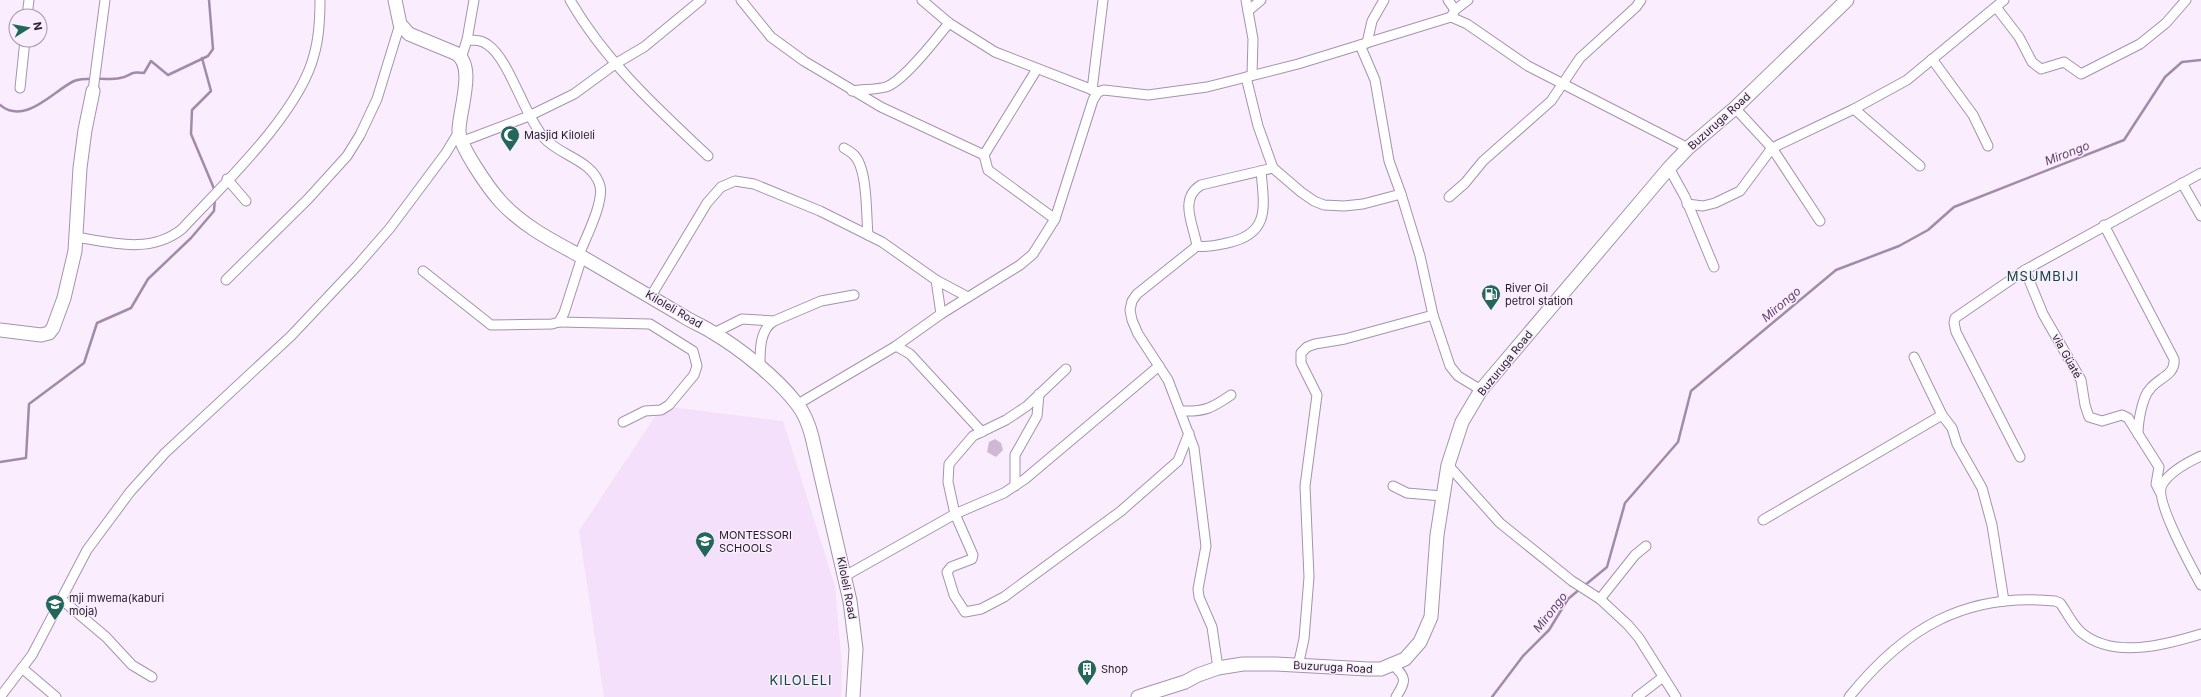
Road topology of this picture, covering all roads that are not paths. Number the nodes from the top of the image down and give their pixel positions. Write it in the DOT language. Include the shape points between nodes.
graph roads {
  1 [pos="105,0"];
  2 [pos="320,0"];
  3 [pos="395,0"];
  4 [pos="474,0"];
  5 [pos="570,0"];
  6 [pos="701,0"];
  7 [pos="741,0"];
  8 [pos="922,0"];
  9 [pos="1103,0"];
  10 [pos="1246,0"];
  11 [pos="1261,0"];
  12 [pos="1384,0"];
  13 [pos="1448,0"];
  14 [pos="1468,0"];
  15 [pos="1640,0"];
  16 [pos="1847,0"];
  17 [pos="2004,0"];
  18 [pos="2186,0"];
  19 [pos="1996,7"];
  20 [pos="1248,12"];
  21 [pos="1453,14"];
  22 [pos="950,23"];
  23 [pos="400,24"];
  24 [pos="467,40"];
  25 [pos="1363,44"];
  26 [pos="23,48"];
  27 [pos="462,58"];
  28 [pos="1932,58"];
  29 [pos="615,64"];
  30 [pos="1037,69"];
  31 [pos="1249,76"];
  32 [pos="1563,84"];
  33 [pos="20,88"];
  34 [pos="94,91"];
  35 [pos="852,91"];
  36 [pos="1095,91"];
  37 [pos="1735,108"];
  38 [pos="1854,109"];
  39 [pos="529,116"];
  40 [pos="460,137"];
  41 [pos="1988,146"];
  42 [pos="844,148"];
  43 [pos="1688,148"];
  44 [pos="1772,148"];
  45 [pos="984,155"];
  46 [pos="708,156"];
  47 [pos="1920,166"];
  48 [pos="1273,168"];
  49 [pos="1669,168"];
  50 [pos="1261,171"];
  51 [pos="2201,172"];
  52 [pos="227,179"];
  53 [pos="2182,183"];
  54 [pos="1401,194"];
  55 [pos="1449,197"];
  56 [pos="246,201"];
  57 [pos="1687,204"];
  58 [pos="2201,216"];
  59 [pos="1055,220"];
  60 [pos="1820,222"];
  61 [pos="2104,225"];
  62 [pos="868,235"];
  63 [pos="76,236"];
  64 [pos="1197,246"];
  65 [pos="580,256"];
  66 [pos="1714,267"];
  67 [pos="2025,270"];
  68 [pos="424,271"];
  69 [pos="226,280"];
  70 [pos="936,280"];
  71 [pos="854,295"];
  72 [pos="651,296"];
  73 [pos="968,297"];
  74 [pos="941,314"];
  75 [pos="1433,315"];
  76 [pos="774,320"];
  77 [pos="559,322"];
  78 [pos="0,330"];
  79 [pos="714,333"];
  80 [pos="896,346"];
  81 [pos="1914,357"];
  82 [pos="1159,366"];
  83 [pos="760,368"];
  84 [pos="1066,369"];
  85 [pos="1481,390"];
  86 [pos="1039,394"];
  87 [pos="1231,395"];
  88 [pos="798,404"];
  89 [pos="1181,411"];
  90 [pos="1942,415"];
  91 [pos="623,422"];
  92 [pos="982,432"];
  93 [pos="1189,433"];
  94 [pos="2138,435"];
  95 [pos="2201,456"];
  96 [pos="2020,457"];
  97 [pos="1448,465"];
  98 [pos="1015,486"];
  99 [pos="1393,486"];
  100 [pos="2160,492"];
  101 [pos="1442,496"];
  102 [pos="955,514"];
  103 [pos="1763,520"];
  104 [pos="1646,546"];
  105 [pos="845,576"];
  106 [pos="2201,585"];
  107 [pos="61,599"];
  108 [pos="1600,599"];
  109 [pos="2004,601"];
  110 [pos="2201,634"];
  111 [pos="1393,665"];
  112 [pos="1298,666"];
  113 [pos="22,668"];
  114 [pos="1218,668"];
  115 [pos="152,677"];
  116 [pos="1663,677"];
  117 [pos="0,697"];
  118 [pos="56,697"];
  119 [pos="853,697"];
  120 [pos="1138,697"];
  121 [pos="1396,697"];
  122 [pos="1637,697"];
  123 [pos="1676,697"];
  124 [pos="1849,697"];
  1 -- 34 [label="street"];
  2 -- 52 [label="street" via="314,55 299,90 275,125"];
  3 -- 23 [label="main road"];
  4 -- 24 [label="street"];
  5 -- 29 [label="street"];
  6 -- 29 [label="street" via="644,46"];
  7 -- 35 [label="street" via="767,32 786,49"];
  8 -- 22 [label="street"];
  9 -- 36 [label="street"];
  10 -- 20 [label="street"];
  11 -- 20 [label="street"];
  12 -- 25 [label="street"];
  13 -- 21 [label="street"];
  14 -- 21 [label="street"];
  15 -- 32 [label="street" via="1636,7 1580,58"];
  16 -- 37 [label="main road, Buzuruga Road"];
  17 -- 19 [label="street"];
  18 -- 19 [label="street" via="2166,23 2140,44 2081,74 2064,62 2037,68 2019,37"];
  19 -- 28 [label="street"];
  20 -- 31 [label="street" via="1252,39"];
  21 -- 25 [label="street"];
  21 -- 32 [label="street" via="1528,66"];
  22 -- 30 [label="street" via="995,52"];
  22 -- 35 [label="street" via="893,84"];
  23 -- 27 [label="main road" via="418,39 449,50"];
  23 -- 69 [label="street" via="375,105 346,156 308,199"];
  24 -- 27 [label="street"];
  24 -- 39 [label="street" via="480,41 496,54"];
  25 -- 31 [label="street"];
  25 -- 54 [label="street" via="1375,80 1389,161"];
  26 -- 33 [label="street"];
  27 -- 40 [label="main road" via="466,82"];
  28 -- 38 [label="street" via="1907,80"];
  28 -- 41 [label="street" via="1973,115"];
  29 -- 39 [label="street" via="574,94"];
  29 -- 46 [label="street" via="655,107"];
  30 -- 36 [label="street"];
  30 -- 45 [label="street"];
  31 -- 36 [label="street" via="1178,92 1148,95"];
  31 -- 48 [label="street" via="1258,126"];
  32 -- 43 [label="street"];
  32 -- 55 [label="street" via="1551,101 1478,166 1465,183"];
  34 -- 63 [label="main road" via="80,168"];
  35 -- 45 [label="street"];
  36 -- 59 [label="street"];
  37 -- 43 [label="main road, Buzuruga Road"];
  37 -- 44 [label="street"];
  38 -- 44 [label="street"];
  38 -- 47 [label="street"];
  39 -- 40 [label="street"];
  39 -- 65 [label="street" via="544,138 585,166 599,182 601,195"];
  40 -- 65 [label="main road, Kiloleli Road" via="491,189 512,213"];
  40 -- 107 [label="street" via="390,228 357,266 291,336 147,471 87,550"];
  42 -- 62 [label="street" via="855,155 864,178"];
  43 -- 49 [label="main road, Buzuruga Road"];
  44 -- 57 [label="street" via="1740,191 1715,204"];
  44 -- 60 [label="street"];
  45 -- 59 [label="street" via="988,170"];
  48 -- 50 [label="street"];
  48 -- 54 [label="street" via="1301,192 1324,205 1363,204"];
  49 -- 57 [label="street"];
  49 -- 85 [label="main road, Buzuruga Road"];
  50 -- 64 [label="street" via="1264,206 1257,229 1238,241"];
  50 -- 64 [label="street" via="1196,188 1187,209"];
  51 -- 53 [label="street"];
  52 -- 56 [label="street"];
  52 -- 63 [label="street" via="182,229 164,241 137,245"];
  53 -- 58 [label="street"];
  53 -- 61 [label="street"];
  54 -- 75 [label="street" via="1420,256"];
  57 -- 66 [label="street"];
  59 -- 73 [label="street" via="1033,254 1020,265"];
  61 -- 67 [label="street"];
  61 -- 94 [label="street" via="2174,359 2172,371 2150,388 2146,395 2139,418"];
  62 -- 70 [label="street"];
  62 -- 72 [label="street" via="820,211 754,184 728,182 720,186 707,202"];
  63 -- 78 [label="main road" via="64,298 51,331 40,335"];
  64 -- 82 [label="street" via="1137,294 1132,301 1130,310 1138,334"];
  65 -- 72 [label="main road, Kiloleli Road"];
  65 -- 77 [label="street" via="564,313"];
  67 -- 94 [label="street, via Güaté" via="2042,314 2081,380 2089,417 2102,421 2122,415 2128,418"];
  67 -- 96 [label="street" via="1955,318 1954,323 1956,332"];
  68 -- 77 [label="street" via="491,325 540,325"];
  70 -- 73 [label="street"];
  70 -- 74 [label="street"];
  71 -- 76 [label="street" via="821,301"];
  72 -- 79 [label="main road, Kiloleli Road"];
  73 -- 74 [label="street"];
  74 -- 80 [label="street"];
  75 -- 85 [label="street" via="1452,370"];
  75 -- 112 [label="street" via="1345,339 1315,344 1301,353 1301,363 1317,394 1304,486 1310,577 1304,639"];
  76 -- 79 [label="street" via="742,319"];
  76 -- 83 [label="street" via="762,338"];
  77 -- 91 [label="street" via="650,324 693,351 697,366 694,375 669,405"];
  79 -- 83 [label="main road, Kiloleli Road"];
  80 -- 88 [label="street"];
  80 -- 92 [label="street" via="910,354"];
  81 -- 90 [label="street"];
  82 -- 89 [label="street"];
  82 -- 98 [label="street"];
  83 -- 88 [label="main road, Kiloleli Road"];
  84 -- 86 [label="street"];
  85 -- 97 [label="main road, Buzuruga Road" via="1462,422"];
  86 -- 92 [label="street" via="1006,420"];
  86 -- 98 [label="street" via="1037,416 1016,455"];
  87 -- 89 [label="street" via="1207,410"];
  88 -- 105 [label="main road, Kiloleli Road" via="807,420 812,437"];
  89 -- 93 [label="street"];
  90 -- 103 [label="street"];
  90 -- 109 [label="street" via="1952,428 1957,444 1982,488 1992,525"];
  92 -- 102 [label="street" via="963,446 948,468 949,489"];
  93 -- 102 [label="street" via="1178,461 1121,511 1004,598 969,612 962,610 946,572 973,557"];
  93 -- 114 [label="street" via="1194,448 1206,546 1198,589 1212,627"];
  94 -- 100 [label="street, via Güaté" via="2159,467 2156,484"];
  95 -- 100 [label="street" via="2172,474"];
  97 -- 101 [label="main road, Buzuruga Road"];
  97 -- 108 [label="street" via="1500,524 1572,581"];
  98 -- 102 [label="street"];
  99 -- 101 [label="street" via="1407,493"];
  100 -- 106 [label="street, via Güaté" via="2168,519"];
  101 -- 111 [label="main road, Buzuruga Road" via="1431,617 1413,652"];
  102 -- 105 [label="street"];
  104 -- 108 [label="street" via="1635,554"];
  105 -- 119 [label="main road, Kiloleli Road" via="856,649"];
  107 -- 113 [label="street"];
  107 -- 115 [label="street" via="106,637 132,665"];
  108 -- 116 [label="street" via="1640,638"];
  109 -- 110 [label="street" via="2060,603 2080,632 2095,642 2114,646 2154,646"];
  109 -- 124 [label="street" via="1966,608 1937,619 1887,654"];
  111 -- 112 [label="main road, Buzuruga Road" via="1382,669"];
  111 -- 121 [label="street" via="1404,678"];
  112 -- 114 [label="main road, Buzuruga Road" via="1242,664"];
  113 -- 117 [label="street"];
  113 -- 118 [label="street"];
  114 -- 120 [label="main road, Buzuruga Road"];
  116 -- 122 [label="street"];
  116 -- 123 [label="street"];
}
